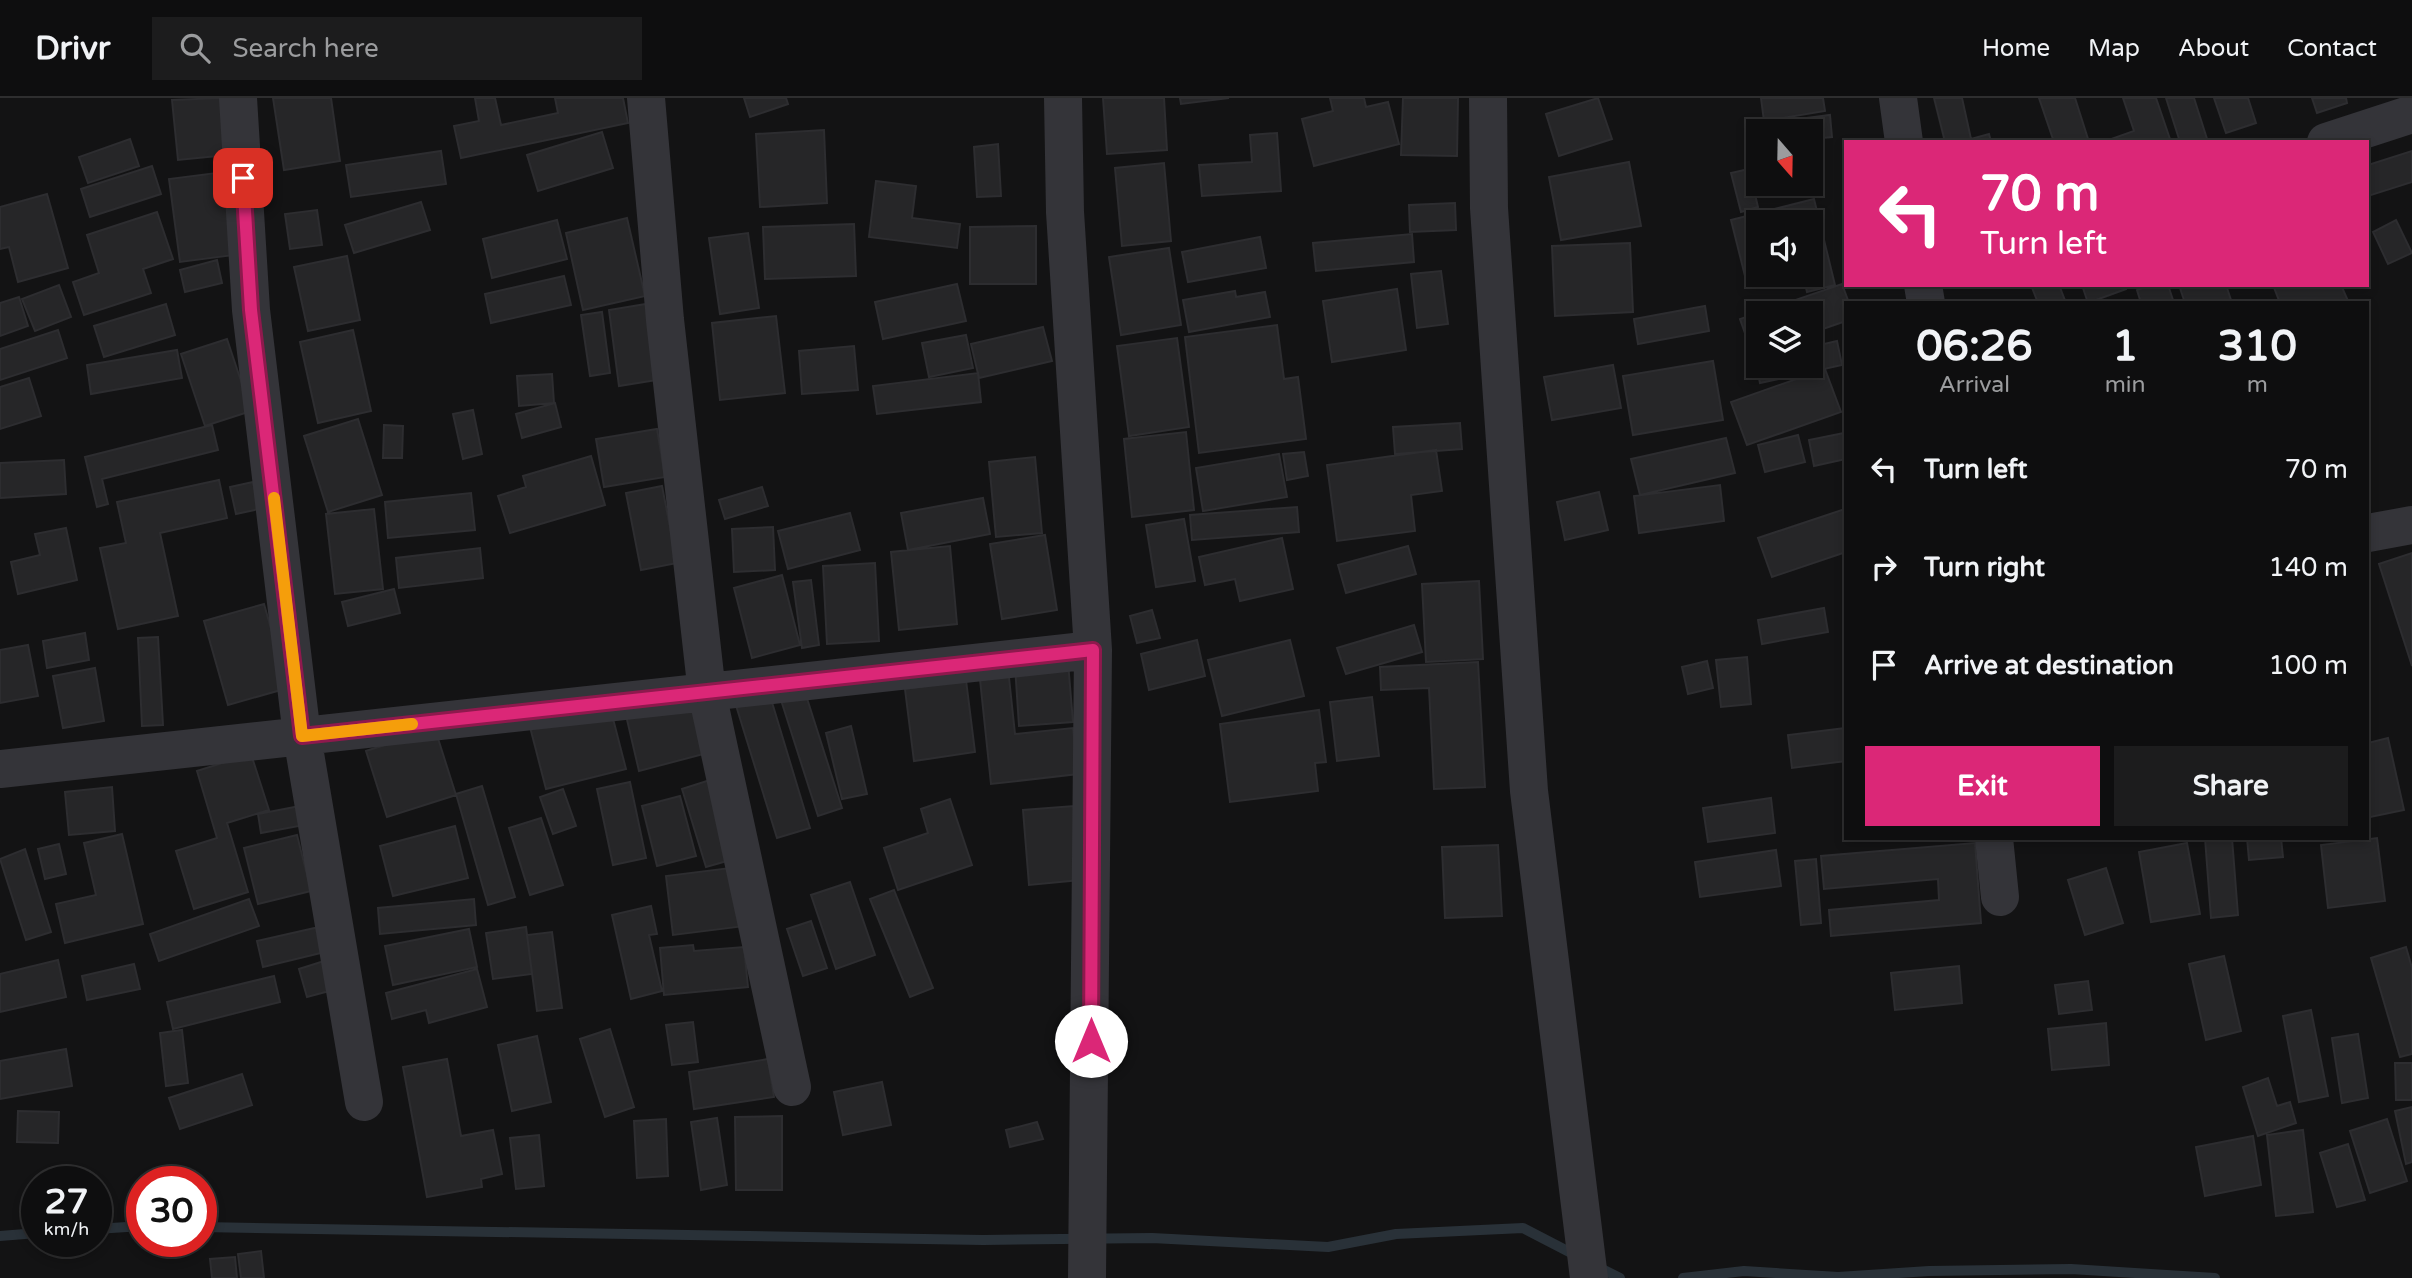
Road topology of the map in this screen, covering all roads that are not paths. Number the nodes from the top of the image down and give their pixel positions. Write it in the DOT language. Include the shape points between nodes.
graph roads {
  1 [pos="238,98"];
  2 [pos="646,98"];
  3 [pos="1063,98"];
  4 [pos="1488,98"];
  5 [pos="1898,98"];
  6 [pos="2412,114"];
  7 [pos="1904,140"];
  8 [pos="2332,140"];
  9 [pos="2412,525"];
  10 [pos="2369,533"];
  11 [pos="1093,650"];
  12 [pos="707,693"];
  13 [pos="302,736"];
  14 [pos="0,769"];
  15 [pos="1994,840"];
  16 [pos="2000,897"];
  17 [pos="792,1087"];
  18 [pos="364,1102"];
  19 [pos="1088,1270"];
  20 [pos="1589,1278"];
  1 -- 13 [label="street" via="251,310"];
  2 -- 12 [label="street" via="664,320"];
  3 -- 11 [label="street" via="1065,212"];
  4 -- 20 [label="street" via="1489,208 1529,791"];
  5 -- 7 [label="street"];
  6 -- 8 [label="street"];
  9 -- 10 [label="street"];
  11 -- 12 [label="street"];
  11 -- 19 [label="street"];
  12 -- 13 [label="street"];
  12 -- 17 [label="street"];
  13 -- 14 [label="street"];
  13 -- 18 [label="street"];
  15 -- 16 [label="street"];
}
